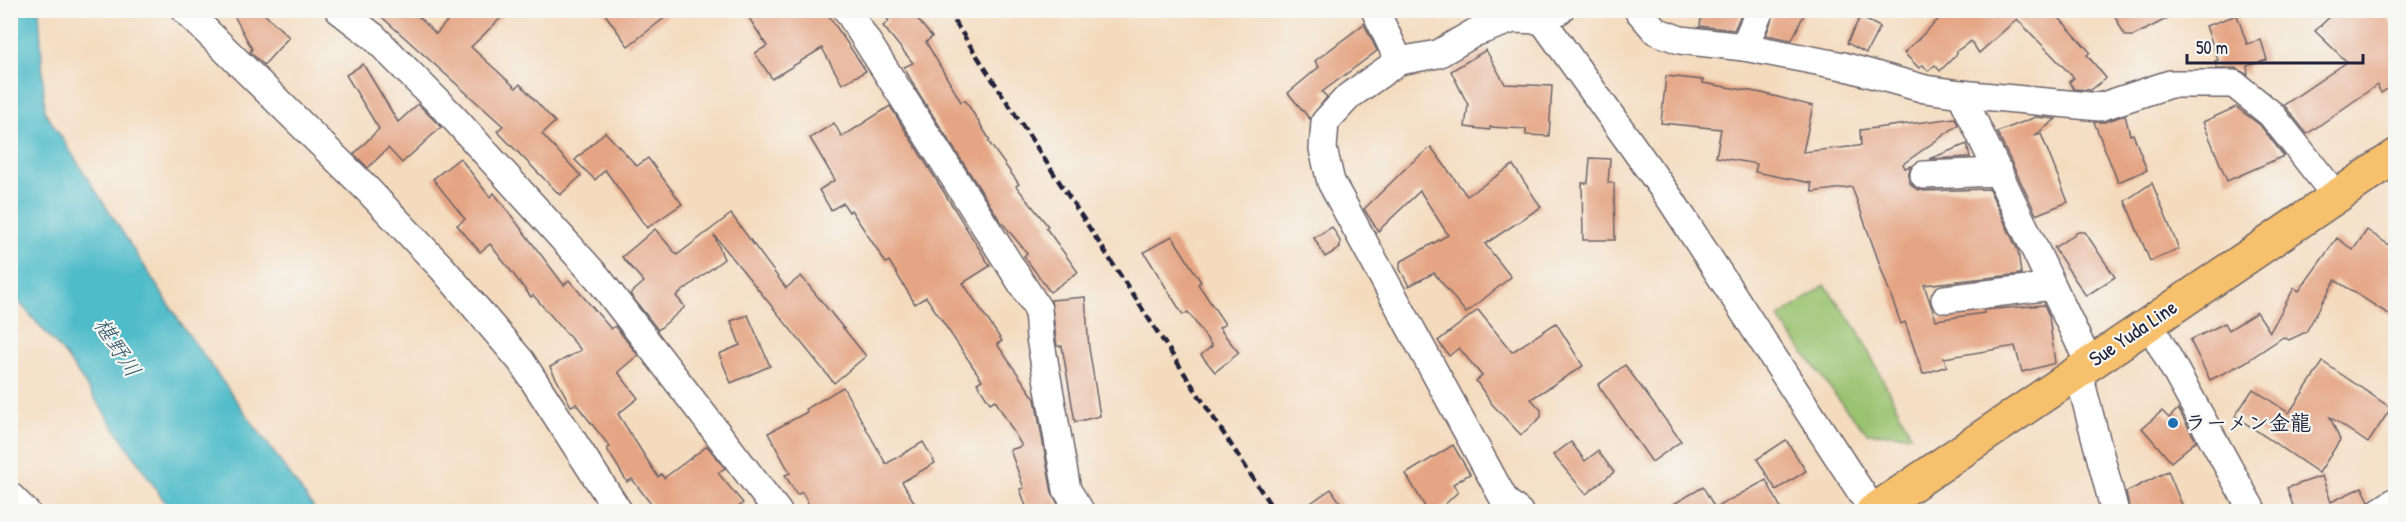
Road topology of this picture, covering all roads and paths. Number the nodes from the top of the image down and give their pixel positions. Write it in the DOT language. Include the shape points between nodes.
graph roads {
  1 [pos="185,10"];
  2 [pos="339,10"];
  3 [pos="847,10"];
  4 [pos="1375,10"];
  5 [pos="1638,10"];
  6 [pos="1760,10"];
  7 [pos="1546,14"];
  8 [pos="1744,47"];
  9 [pos="1399,61"];
  10 [pos="1961,94"];
  11 [pos="2396,156"];
  12 [pos="1999,172"];
  13 [pos="1924,175"];
  14 [pos="2336,196"];
  15 [pos="2052,286"];
  16 [pos="1946,299"];
  17 [pos="2149,323"];
  18 [pos="2083,367"];
  19 [pos="10,496"];
  20 [pos="2396,501"];
  21 [pos="1873,511"];
  22 [pos="27,512"];
  23 [pos="619,512"];
  24 [pos="778,512"];
  25 [pos="1081,512"];
  26 [pos="1519,512"];
  27 [pos="2115,512"];
  28 [pos="2253,512"];
  29 [pos="2379,512"];
  1 -- 23 [label="street" via="443,269 521,361"];
  2 -- 24 [label="street" via="374,37 454,118 598,279"];
  3 -- 25 [label="street" via="1038,309 1067,490"];
  4 -- 9 [label="street"];
  5 -- 8 [label="street" via="1656,31 1680,40"];
  6 -- 8 [label="street"];
  7 -- 9 [label="street" via="1514,19 1474,33 1438,54"];
  7 -- 21 [label="street"];
  8 -- 10 [label="street"];
  9 -- 26 [label="street" via="1349,96 1325,122 1323,149 1331,182 1505,501"];
  10 -- 12 [label="street"];
  10 -- 14 [label="street" via="2100,107 2170,84 2234,84 2271,114"];
  11 -- 14 [label="main road, Sue Yuda Line"];
  12 -- 13 [label="street"];
  12 -- 15 [label="street"];
  14 -- 17 [label="main road, Sue Yuda Line"];
  15 -- 16 [label="street"];
  15 -- 18 [label="street"];
  17 -- 18 [label="main road, Sue Yuda Line"];
  17 -- 28 [label="street"];
  18 -- 21 [label="main road, Sue Yuda Line"];
  18 -- 27 [label="street"];
  19 -- 22 [label="street"];
  20 -- 29 [label="street"];
}
